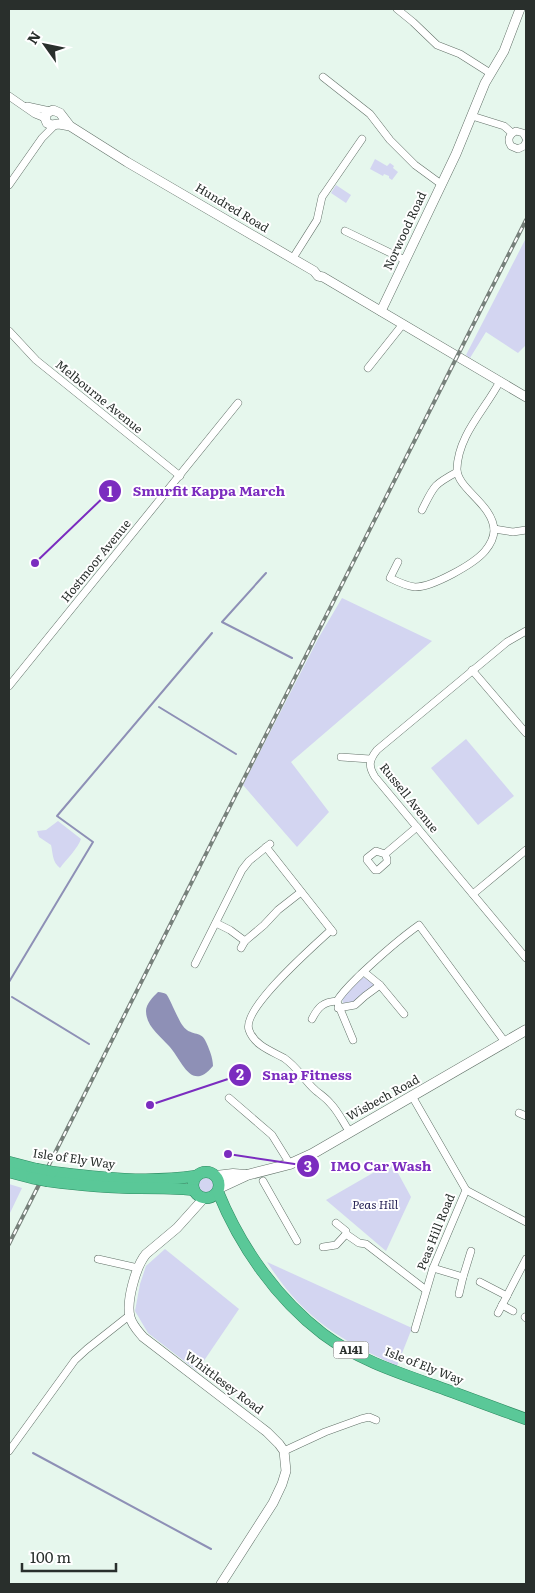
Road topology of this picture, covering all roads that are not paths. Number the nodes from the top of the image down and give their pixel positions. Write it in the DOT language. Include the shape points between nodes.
graph roads {
  1 [pos="397,9"];
  2 [pos="520,9"];
  3 [pos="490,73"];
  4 [pos="323,77"];
  5 [pos="9,96"];
  6 [pos="472,116"];
  7 [pos="53,120"];
  8 [pos="512,133"];
  9 [pos="362,139"];
  10 [pos="526,140"];
  11 [pos="441,184"];
  12 [pos="9,185"];
  13 [pos="345,232"];
  14 [pos="293,258"];
  15 [pos="405,260"];
  16 [pos="381,311"];
  17 [pos="403,324"];
  18 [pos="9,331"];
  19 [pos="368,368"];
  20 [pos="500,381"];
  21 [pos="526,397"];
  22 [pos="238,403"];
  23 [pos="457,472"];
  24 [pos="180,476"];
  25 [pos="422,510"];
  26 [pos="494,530"];
  27 [pos="526,530"];
  28 [pos="398,562"];
  29 [pos="526,632"];
  30 [pos="472,670"];
  31 [pos="9,686"];
  32 [pos="526,733"];
  33 [pos="340,757"];
  34 [pos="370,759"];
  35 [pos="418,827"];
  36 [pos="526,850"];
  37 [pos="385,854"];
  38 [pos="301,892"];
  39 [pos="473,894"];
  40 [pos="216,923"];
  41 [pos="245,941"];
  42 [pos="241,948"];
  43 [pos="526,958"];
  44 [pos="195,964"];
  45 [pos="364,972"];
  46 [pos="380,985"];
  47 [pos="338,1004"];
  48 [pos="404,1014"];
  49 [pos="312,1019"];
  50 [pos="526,1030"];
  51 [pos="353,1040"];
  52 [pos="505,1042"];
  53 [pos="412,1096"];
  54 [pos="229,1098"];
  55 [pos="519,1113"];
  56 [pos="526,1116"];
  57 [pos="350,1131"];
  58 [pos="9,1162"];
  59 [pos="290,1164"];
  60 [pos="9,1172"];
  61 [pos="34,1174"];
  62 [pos="247,1175"];
  63 [pos="50,1176"];
  64 [pos="196,1176"];
  65 [pos="216,1176"];
  66 [pos="263,1181"];
  67 [pos="466,1190"];
  68 [pos="206,1193"];
  69 [pos="526,1222"];
  70 [pos="336,1223"];
  71 [pos="346,1234"];
  72 [pos="297,1241"];
  73 [pos="323,1247"];
  74 [pos="471,1250"];
  75 [pos="98,1259"];
  76 [pos="526,1259"];
  77 [pos="138,1268"];
  78 [pos="433,1268"];
  79 [pos="464,1277"];
  80 [pos="480,1282"];
  81 [pos="426,1290"];
  82 [pos="459,1294"];
  83 [pos="507,1296"];
  84 [pos="502,1305"];
  85 [pos="513,1311"];
  86 [pos="498,1313"];
  87 [pos="130,1315"];
  88 [pos="415,1329"];
  89 [pos="526,1419"];
  90 [pos="376,1420"];
  91 [pos="9,1451"];
  92 [pos="284,1451"];
  93 [pos="222,1584"];
  1 -- 3 [label="street" via="437,45 460,54"];
  2 -- 3 [label="street, Norwood Road" via="504,51"];
  3 -- 6 [label="street, Norwood Road"];
  4 -- 11 [label="street" via="370,114 414,165"];
  5 -- 7 [label="street, Hundred Road" via="35,114"];
  6 -- 8 [label="street" via="504,126"];
  6 -- 11 [label="street, Norwood Road"];
  7 -- 12 [label="street"];
  7 -- 14 [label="street, Hundred Road" via="70,126"];
  8 -- 10 [label="street" via="519,131"];
  8 -- 10 [label="street" via="509,143 514,148 521,148"];
  9 -- 14 [label="street" via="322,198 317,220"];
  11 -- 15 [label="street, Norwood Road"];
  13 -- 15 [label="street"];
  14 -- 16 [label="street, Hundred Road" via="318,276"];
  15 -- 16 [label="street, Norwood Road"];
  16 -- 17 [label="street"];
  17 -- 19 [label="street"];
  17 -- 20 [label="street"];
  18 -- 24 [label="street, Melbourne Avenue" via="36,360"];
  20 -- 21 [label="street"];
  20 -- 23 [label="street" via="463,442"];
  22 -- 24 [label="street, Hostmoor Avenue"];
  23 -- 25 [label="street" via="433,488"];
  23 -- 26 [label="street" via="486,507"];
  24 -- 31 [label="street, Hostmoor Avenue"];
  26 -- 27 [label="street"];
  26 -- 28 [label="street" via="481,555 430,584 414,587 390,578"];
  29 -- 30 [label="street, Russell Avenue" via="507,642"];
  30 -- 32 [label="street"];
  30 -- 34 [label="street, Russell Avenue"];
  33 -- 34 [label="street"];
  34 -- 35 [label="street, Russell Avenue" via="375,777"];
  35 -- 37 [label="street"];
  35 -- 39 [label="street, Russell Avenue"];
  36 -- 39 [label="street"];
  38 -- 40 [label="street" via="268,846 242,870"];
  38 -- 41 [label="street"];
  38 -- 57 [label="street" via="332,931 284,973 252,1012 248,1030 262,1046 296,1068 331,1103"];
  39 -- 43 [label="street, Russell Avenue"];
  40 -- 41 [label="street"];
  40 -- 44 [label="street"];
  41 -- 42 [label="street"];
  45 -- 46 [label="street"];
  45 -- 47 [label="street" via="340,996"];
  45 -- 52 [label="street" via="419,925"];
  46 -- 47 [label="street" via="356,1005"];
  46 -- 48 [label="street"];
  47 -- 49 [label="street" via="328,1002 321,1005"];
  47 -- 51 [label="street"];
  50 -- 52 [label="main road, Wisbech Road"];
  52 -- 53 [label="main road, Wisbech Road"];
  53 -- 57 [label="main road, Wisbech Road"];
  53 -- 67 [label="street, Peas Hill Road"];
  54 -- 59 [label="street" via="272,1135"];
  55 -- 56 [label="street"];
  57 -- 59 [label="main road, Wisbech Road"];
  58 -- 61 [label="highway, Isle of Ely Way"];
  59 -- 62 [label="main road, Wisbech Road"];
  60 -- 61 [label="highway, Isle of Ely Way"];
  61 -- 63 [label="highway, Isle of Ely Way, bridge"];
  62 -- 65 [label="main road, Wisbech Road"];
  62 -- 68 [label="main road, Wisbech Road"];
  63 -- 64 [label="highway, Isle of Ely Way" via="155,1180"];
  63 -- 68 [label="highway, Isle of Ely Way" via="85,1185"];
  64 -- 65 [label="highway, Isle of Ely Way" via="207,1172"];
  64 -- 68 [label="highway, A141" via="193,1183"];
  65 -- 68 [label="highway, A141" via="218,1180"];
  66 -- 72 [label="street"];
  67 -- 69 [label="street"];
  67 -- 78 [label="street, Peas Hill Road"];
  68 -- 77 [label="street" via="177,1228 146,1254"];
  68 -- 89 [label="highway, Isle of Ely Way / A141" via="226,1212 267,1278 324,1334 359,1355 398,1372"];
  70 -- 71 [label="street"];
  71 -- 73 [label="street" via="336,1245"];
  71 -- 81 [label="street" via="366,1244"];
  74 -- 79 [label="street"];
  75 -- 77 [label="street"];
  76 -- 83 [label="street"];
  77 -- 87 [label="street"];
  78 -- 79 [label="street"];
  78 -- 81 [label="street, Peas Hill Road"];
  79 -- 82 [label="street"];
  80 -- 83 [label="street"];
  81 -- 88 [label="street, Peas Hill Road"];
  83 -- 84 [label="street"];
  84 -- 85 [label="street"];
  84 -- 86 [label="street"];
  87 -- 91 [label="street" via="76,1360"];
  87 -- 92 [label="street, Whittlesey Road" via="143,1337 267,1432"];
  90 -- 92 [label="street" via="362,1419"];
  92 -- 93 [label="street" via="286,1471 282,1484"];
}
